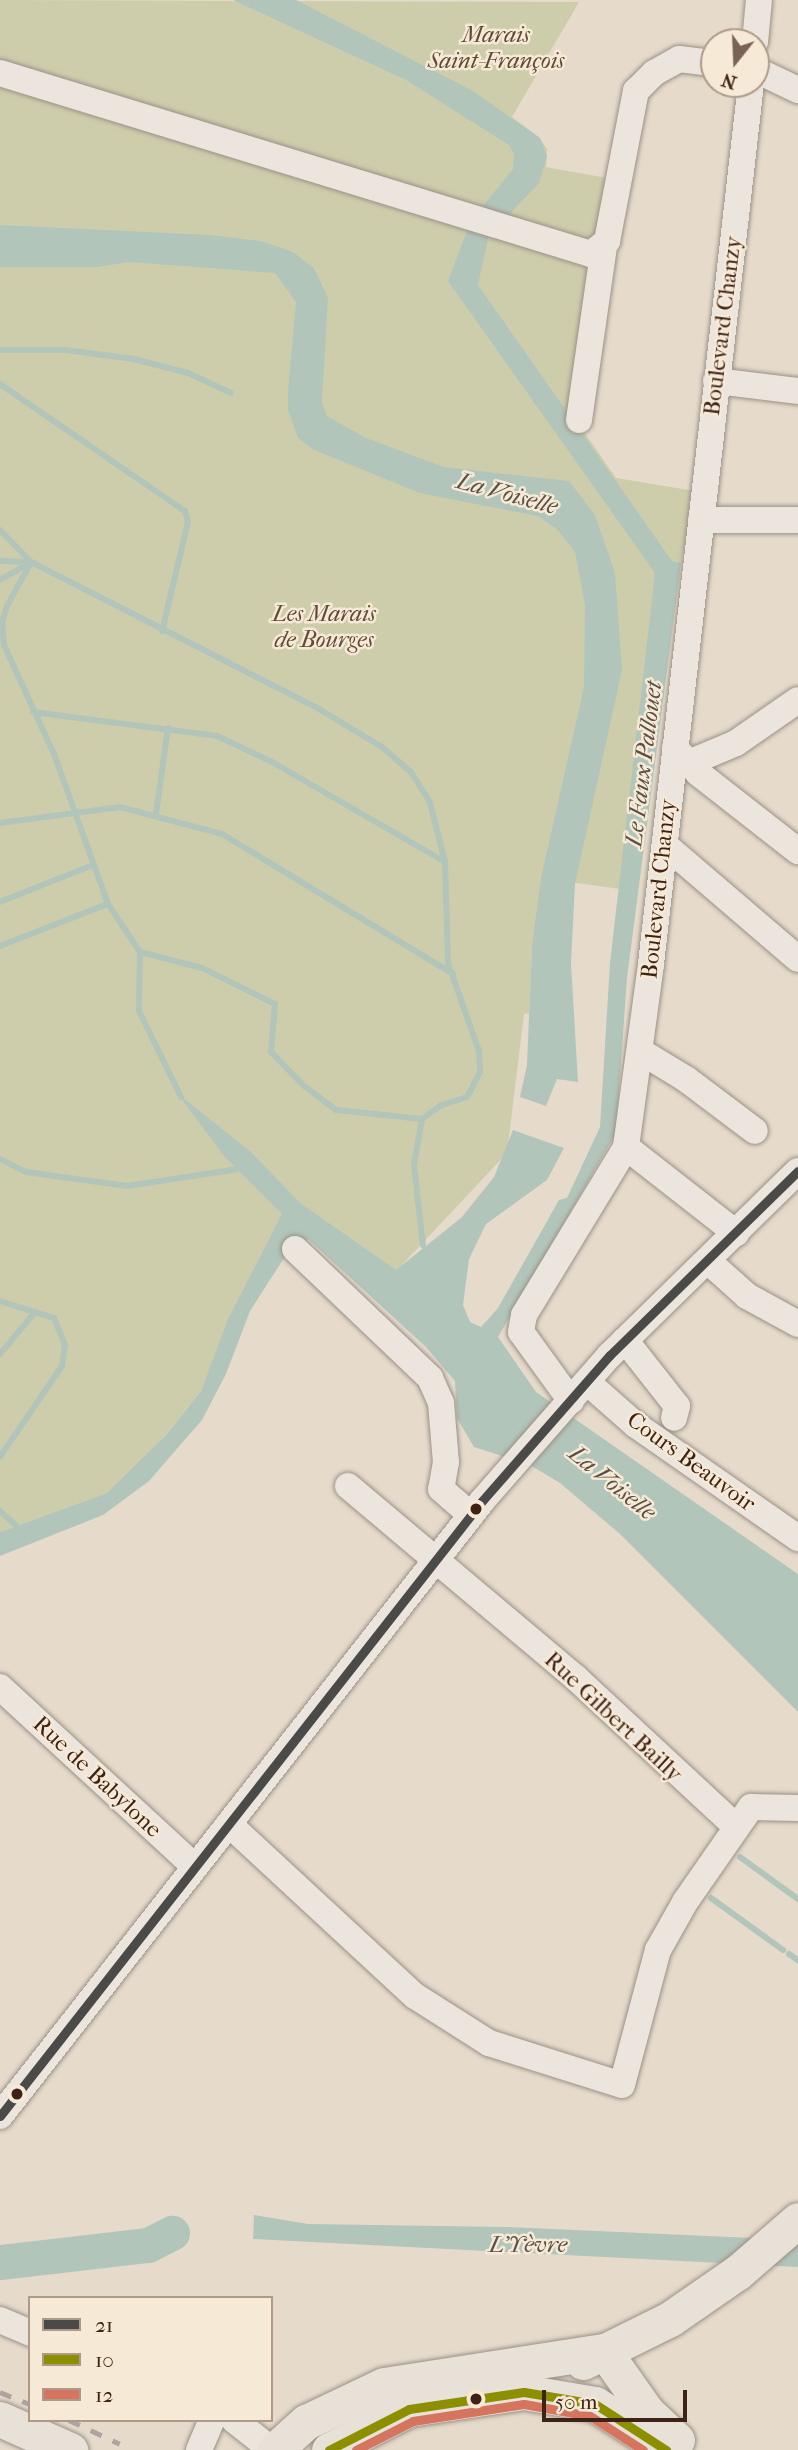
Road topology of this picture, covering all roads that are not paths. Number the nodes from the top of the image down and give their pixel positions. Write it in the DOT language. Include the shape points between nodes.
graph roads {
  1 [pos="759,0"];
  2 [pos="756,28"];
  3 [pos="700,61"];
  4 [pos="0,73"];
  5 [pos="770,77"];
  6 [pos="798,90"];
  7 [pos="749,98"];
  8 [pos="604,247"];
  9 [pos="716,382"];
  10 [pos="798,391"];
  11 [pos="579,420"];
  12 [pos="701,520"];
  13 [pos="798,520"];
  14 [pos="798,700"];
  15 [pos="683,755"];
  16 [pos="665,845"];
  17 [pos="798,851"];
  18 [pos="798,959"];
  19 [pos="640,1051"];
  20 [pos="755,1131"];
  21 [pos="626,1147"];
  22 [pos="798,1171"];
  23 [pos="736,1233"];
  24 [pos="295,1249"];
  25 [pos="708,1261"];
  26 [pos="798,1324"];
  27 [pos="625,1340"];
  28 [pos="575,1397"];
  29 [pos="674,1418"];
  30 [pos="348,1486"];
  31 [pos="471,1515"];
  32 [pos="798,1538"];
  33 [pos="434,1562"];
  34 [pos="0,1687"];
  35 [pos="798,1808"];
  36 [pos="229,1824"];
  37 [pos="735,1826"];
  38 [pos="195,1867"];
  39 [pos="9,2085"];
  40 [pos="0,2116"];
  41 [pos="798,2220"];
  42 [pos="0,2320"];
  43 [pos="28,2332"];
  44 [pos="604,2351"];
  45 [pos="524,2392"];
  46 [pos="595,2404"];
  47 [pos="0,2419"];
  48 [pos="237,2422"];
  49 [pos="0,2428"];
  50 [pos="56,2444"];
  51 [pos="273,2450"];
  52 [pos="329,2450"];
  53 [pos="666,2450"];
  54 [pos="687,2450"];
  1 -- 2 [label="street"];
  3 -- 8 [label="street" via="679,59 654,73 636,91"];
  4 -- 8 [label="street" via="579,252 591,254"];
  5 -- 6 [label="street"];
  7 -- 9 [label="street, Boulevard Chanzy"];
  8 -- 11 [label="street"];
  9 -- 10 [label="street"];
  9 -- 12 [label="street, Boulevard Chanzy"];
  12 -- 13 [label="street"];
  12 -- 15 [label="street, Boulevard Chanzy"];
  14 -- 15 [label="street" via="736,743"];
  15 -- 16 [label="street, Boulevard Chanzy"];
  15 -- 17 [label="street"];
  16 -- 18 [label="street"];
  16 -- 19 [label="street, Boulevard Chanzy"];
  19 -- 20 [label="street"];
  19 -- 21 [label="street, Boulevard Chanzy"];
  21 -- 23 [label="street"];
  21 -- 28 [label="street, Boulevard Chanzy" via="524,1315 521,1332"];
  22 -- 23 [label="street"];
  23 -- 25 [label="street"];
  24 -- 31 [label="street" via="430,1378 441,1403 446,1462 441,1489"];
  25 -- 26 [label="street" via="747,1296"];
  25 -- 27 [label="street"];
  27 -- 28 [label="street"];
  27 -- 29 [label="street" via="677,1406"];
  28 -- 31 [label="street"];
  28 -- 32 [label="street, Cours Beauvoir" via="636,1425"];
  30 -- 33 [label="street, Rue Gilbert Bailly"];
  31 -- 33 [label="street"];
  33 -- 36 [label="street"];
  33 -- 37 [label="street, Rue Gilbert Bailly" via="576,1678"];
  34 -- 38 [label="street, Rue de Babylone"];
  35 -- 37 [label="street" via="751,1807"];
  36 -- 37 [label="street" via="415,1996 489,2043 622,2085 658,1950"];
  36 -- 38 [label="street"];
  38 -- 39 [label="street"];
  39 -- 40 [label="street"];
  41 -- 44 [label="main road" via="738,2272 670,2319"];
  42 -- 43 [label="street"];
  44 -- 45 [label="main road"];
  44 -- 46 [label="main road"];
  44 -- 51 [label="main road" via="384,2385 306,2422"];
  44 -- 54 [label="main road" via="647,2412"];
  45 -- 46 [label="main road"];
  45 -- 52 [label="main road" via="409,2409"];
  46 -- 53 [label="main road"];
  47 -- 50 [label="main road"];
  48 -- 51 [label="street"];
  49 -- 50 [label="main road"];
}
